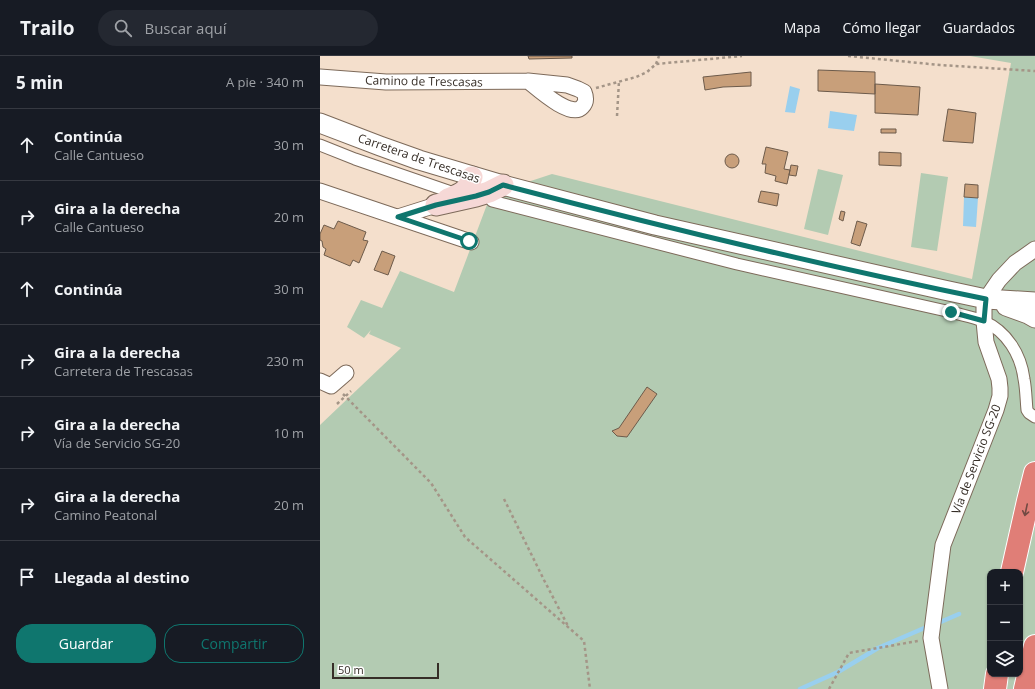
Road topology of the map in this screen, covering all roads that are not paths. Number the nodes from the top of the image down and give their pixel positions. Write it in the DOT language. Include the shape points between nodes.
graph roads {
  1 [pos="320,77"];
  2 [pos="528,81"];
  3 [pos="320,122"];
  4 [pos="320,145"];
  5 [pos="472,176"];
  6 [pos="320,191"];
  7 [pos="497,193"];
  8 [pos="442,198"];
  9 [pos="398,217"];
  10 [pos="471,242"];
  11 [pos="1035,249"];
  12 [pos="986,299"];
  13 [pos="1035,302"];
  14 [pos="1035,318"];
  15 [pos="984,321"];
  16 [pos="346,373"];
  17 [pos="327,383"];
  18 [pos="1035,417"];
  19 [pos="1035,473"];
  20 [pos="1013,569"];
  21 [pos="1035,646"];
  22 [pos="997,677"];
  23 [pos="940,689"];
  24 [pos="995,689"];
  25 [pos="1025,689"];
  1 -- 2 [label="street, Camino de Trescasas" via="386,82"];
  2 -- 2 [label="street, Camino de Trescasas" via="578,88 584,92 585,103 582,108 570,109"];
  3 -- 5 [label="street, Carretera de Trescasas" via="419,160"];
  4 -- 8 [label="street"];
  5 -- 7 [label="street, Carretera de Trescasas"];
  5 -- 8 [label="main road" via="465,190"];
  6 -- 9 [label="street"];
  7 -- 8 [label="main road"];
  7 -- 12 [label="street, Carretera de Trescasas" via="691,233"];
  7 -- 15 [label="street" via="737,264"];
  8 -- 9 [label="street"];
  9 -- 10 [label="street"];
  11 -- 12 [label="street, Vía de Servicio SG-20" via="1015,263"];
  12 -- 13 [label="street, Carretera de Trescasas"];
  12 -- 14 [label="street, Carretera de Trescasas"];
  12 -- 15 [label="street, Vía de Servicio SG-20"];
  15 -- 18 [label="street" via="1008,340 1018,356 1025,380 1027,410"];
  15 -- 23 [label="street, Vía de Servicio SG-20" via="986,342 999,379 1000,396 943,545 931,638"];
  16 -- 17 [label="street"];
  19 -- 20 [label="highway, one-way"];
  21 -- 25 [label="highway"];
  22 -- 24 [label="highway"];
}
